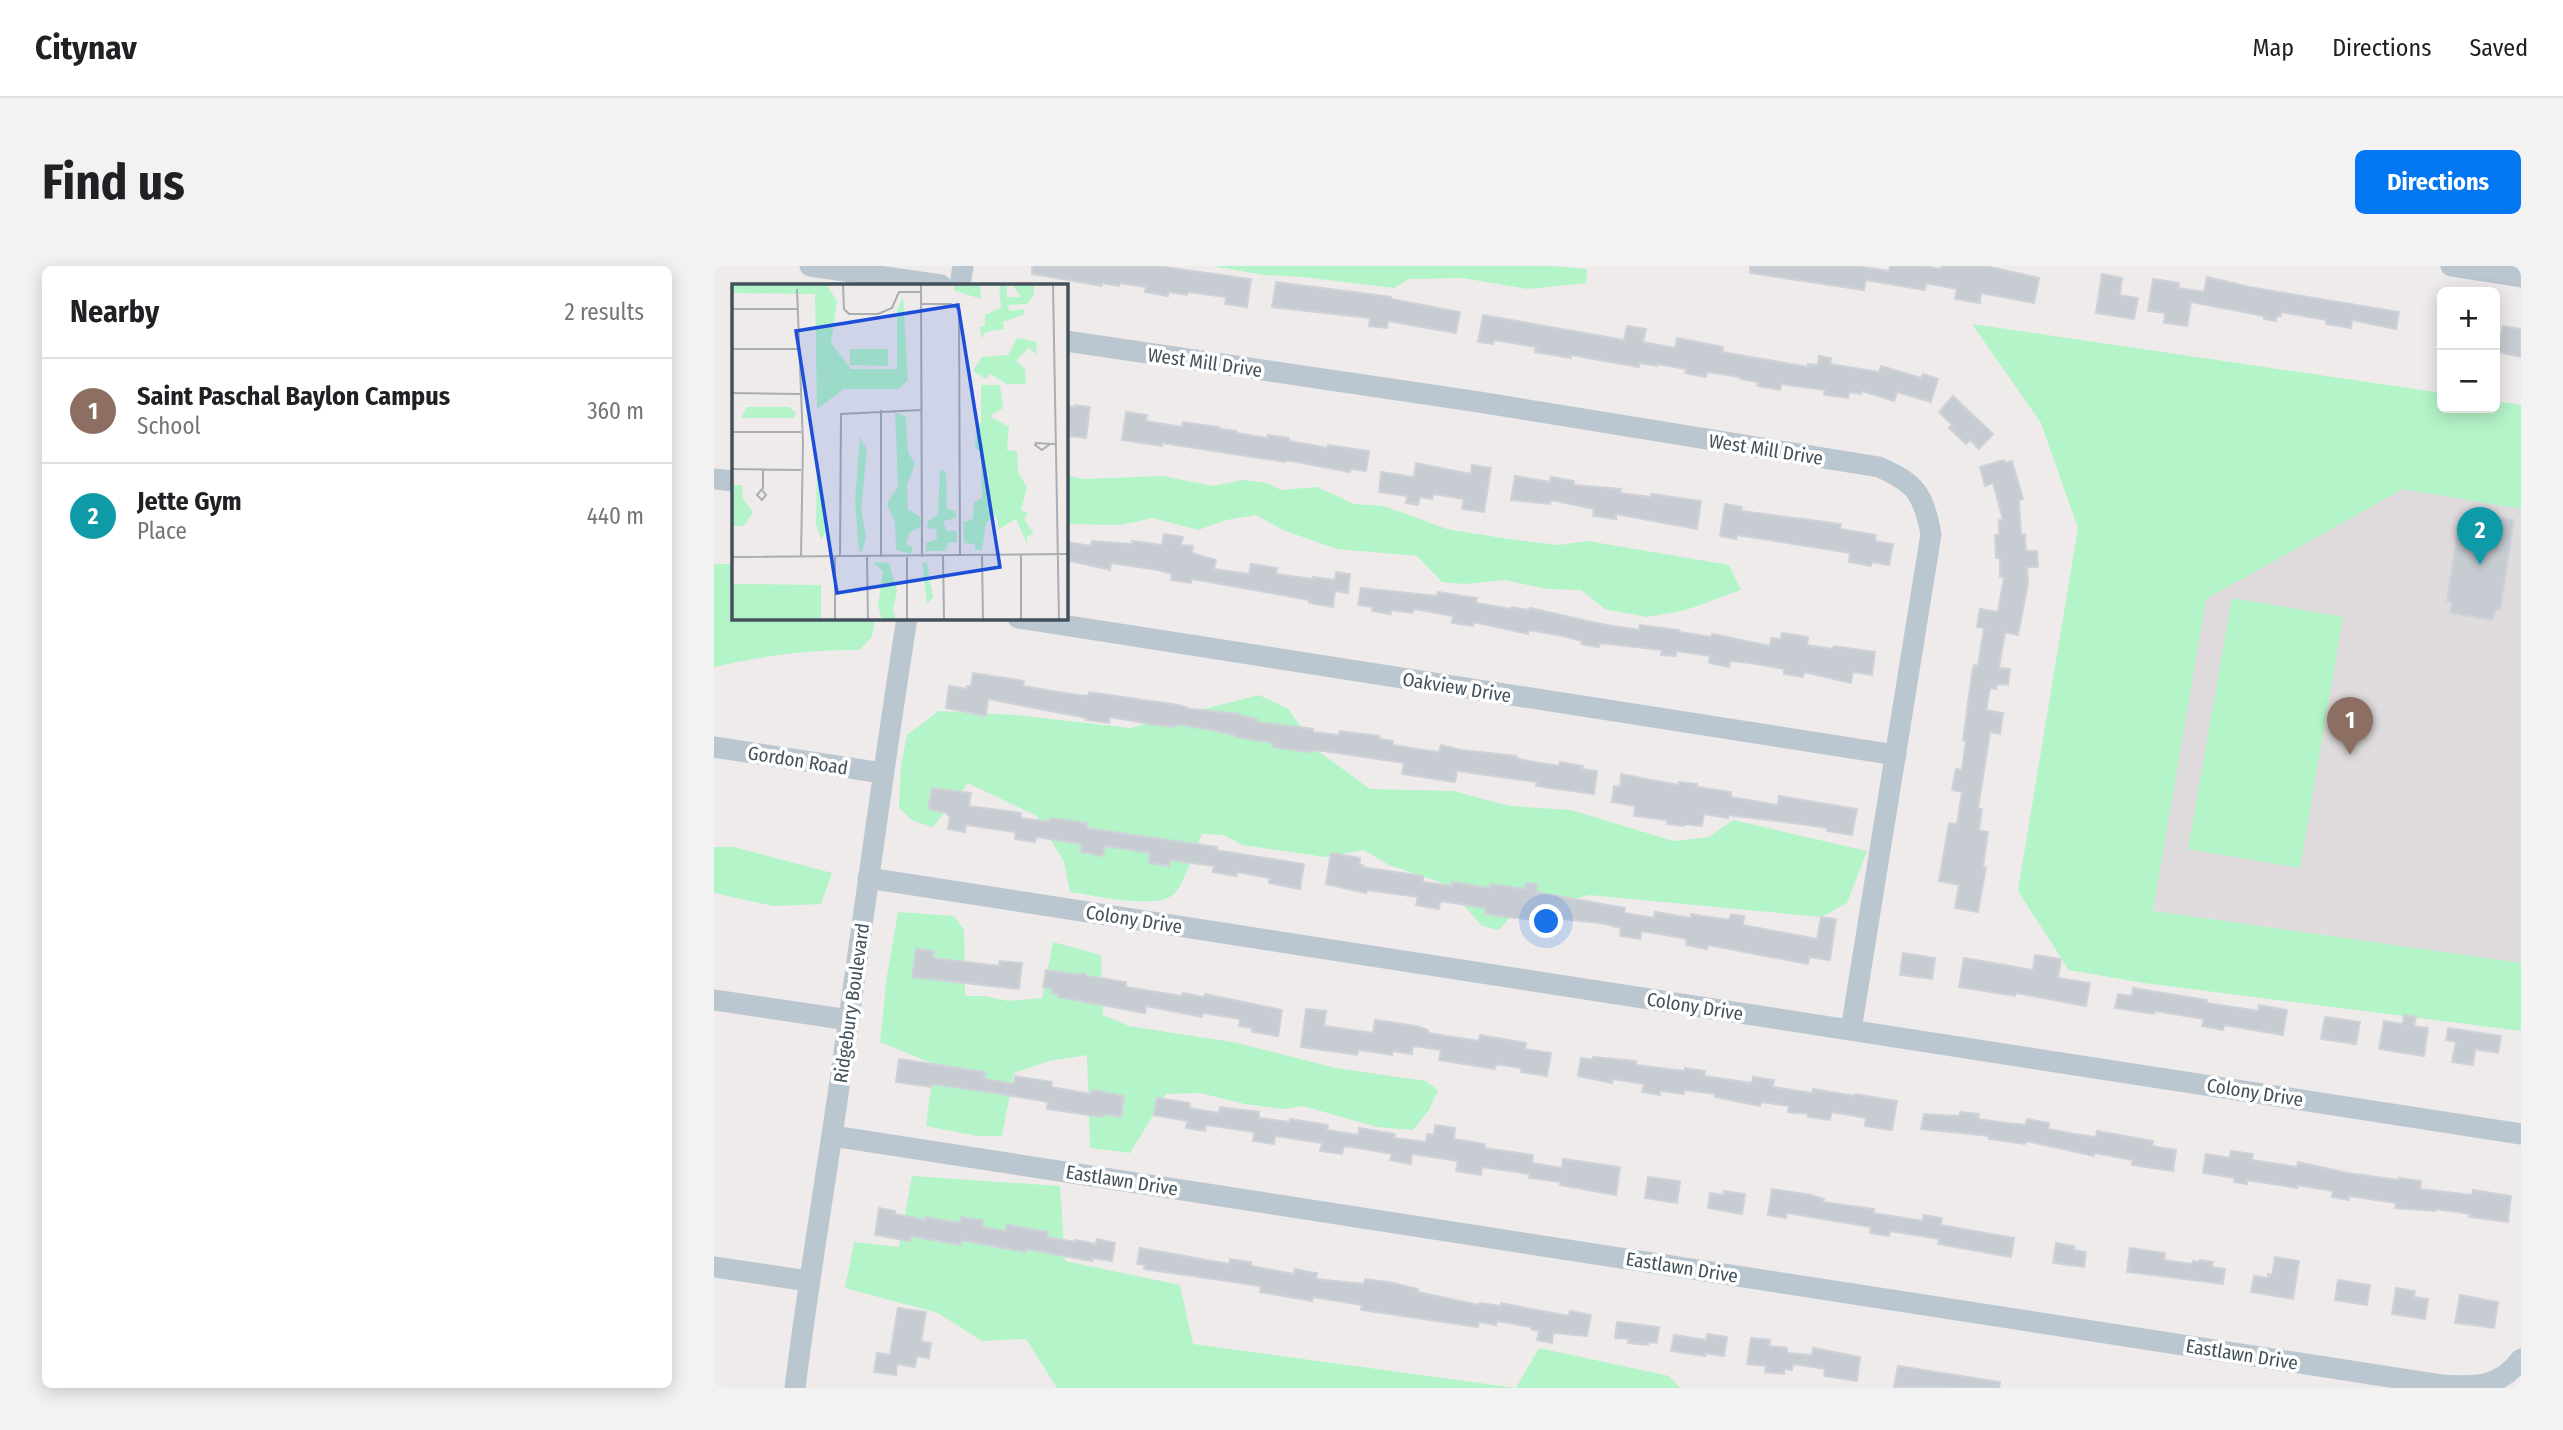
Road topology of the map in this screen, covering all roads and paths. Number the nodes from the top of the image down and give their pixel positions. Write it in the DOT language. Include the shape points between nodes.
graph roads {
  1 [pos="810,266"];
  2 [pos="962,266"];
  3 [pos="2451,266"];
  4 [pos="2521,277"];
  5 [pos="934,284"];
  6 [pos="960,284"];
  7 [pos="1068,341"];
  8 [pos="714,479"];
  9 [pos="732,481"];
  10 [pos="907,620"];
  11 [pos="1031,620"];
  12 [pos="714,747"];
  13 [pos="1896,755"];
  14 [pos="882,774"];
  15 [pos="868,878"];
  16 [pos="714,1000"];
  17 [pos="849,1020"];
  18 [pos="1851,1030"];
  19 [pos="2521,1134"];
  20 [pos="832,1136"];
  21 [pos="714,1267"];
  22 [pos="808,1281"];
  23 [pos="2521,1359"];
  24 [pos="795,1388"];
  1 -- 5 [label="street"];
  2 -- 6 [label="street"];
  3 -- 4 [label="street"];
  7 -- 13 [label="street, West Mill Drive" via="1879,467 1898,476 1913,486 1925,504 1931,534"];
  8 -- 9 [label="street"];
  10 -- 14 [label="street, Ridgebury Boulevard"];
  11 -- 13 [label="street, Oakview Drive"];
  12 -- 14 [label="street, Gordon Road"];
  13 -- 18 [label="street, West Mill Drive"];
  14 -- 15 [label="street, Ridgebury Boulevard"];
  15 -- 17 [label="street, Ridgebury Boulevard"];
  15 -- 18 [label="street, Colony Drive"];
  16 -- 17 [label="street"];
  17 -- 20 [label="street, Ridgebury Boulevard"];
  18 -- 19 [label="street, Colony Drive"];
  20 -- 22 [label="street, Ridgebury Boulevard"];
  20 -- 23 [label="street, Eastlawn Drive" via="2441,1385 2486,1387 2513,1372"];
  21 -- 22 [label="street"];
  22 -- 24 [label="street, Ridgebury Boulevard"];
}
